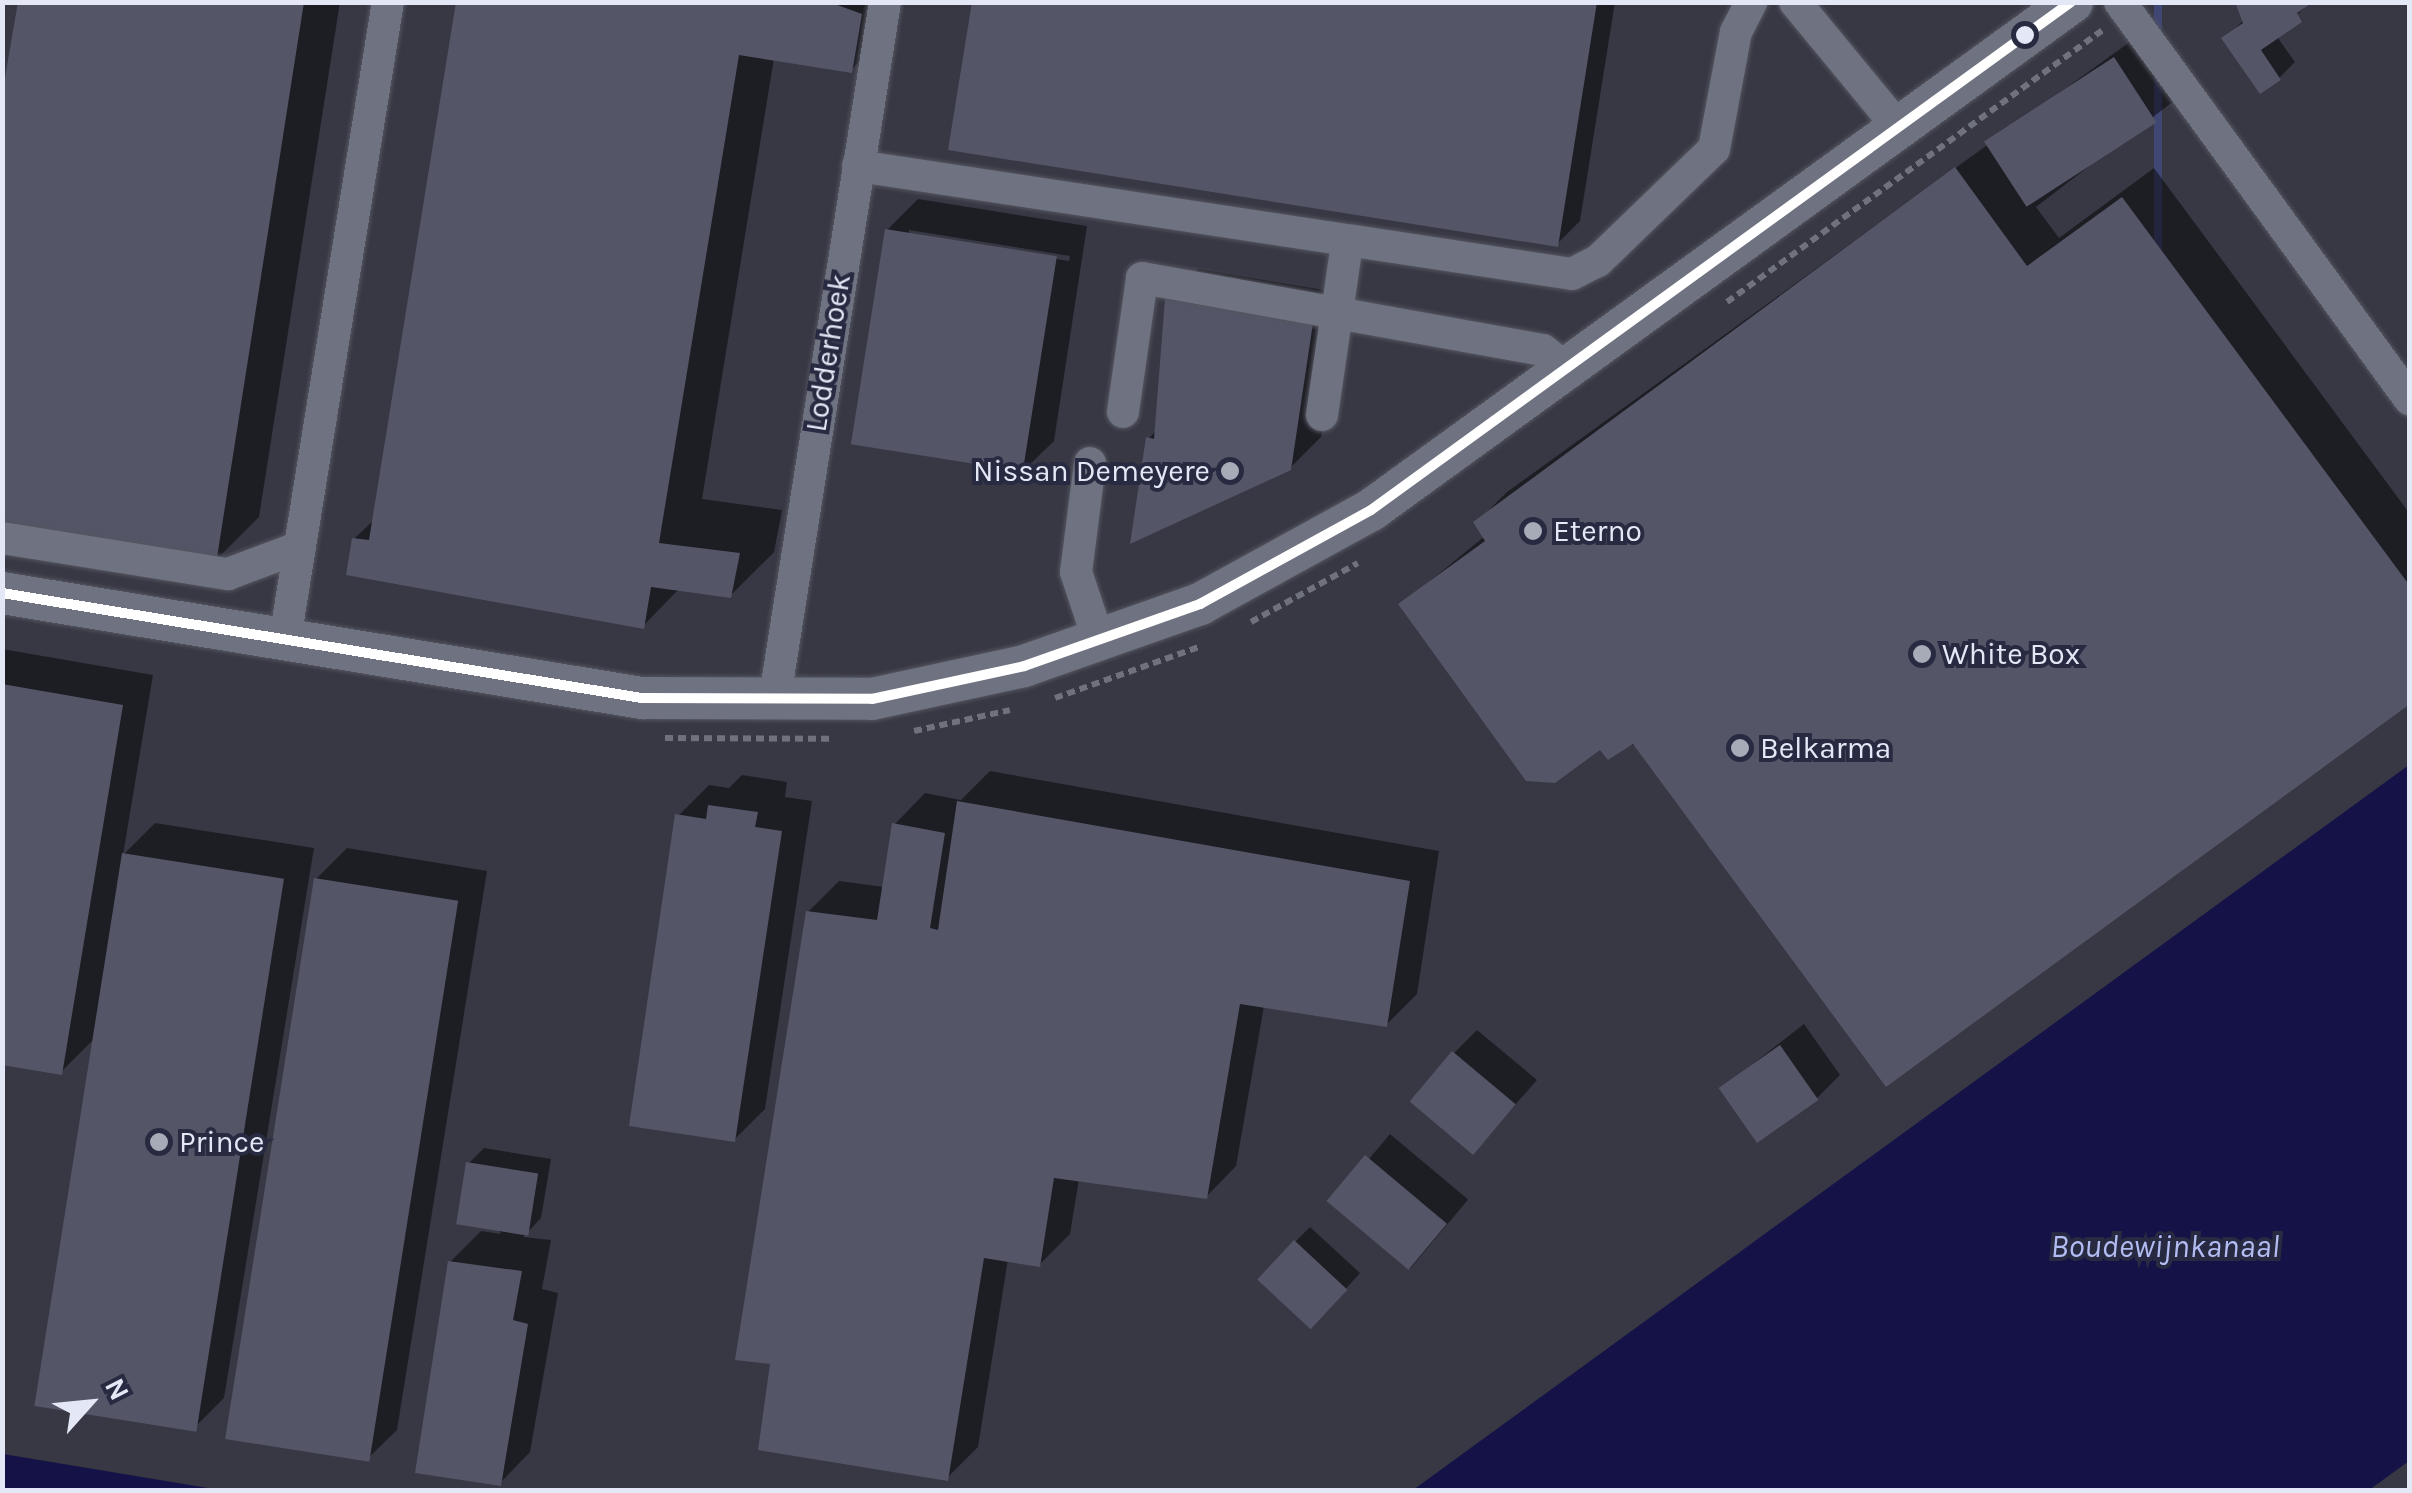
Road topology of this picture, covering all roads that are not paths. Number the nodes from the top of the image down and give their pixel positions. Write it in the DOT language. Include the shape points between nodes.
graph roads {
  1 [pos="388,2"];
  2 [pos="885,2"];
  3 [pos="1750,2"];
  4 [pos="1795,2"];
  5 [pos="2072,2"];
  6 [pos="2124,7"];
  7 [pos="1899,128"];
  8 [pos="858,166"];
  9 [pos="1347,242"];
  10 [pos="1336,313"];
  11 [pos="1567,370"];
  12 [pos="2410,399"];
  13 [pos="1124,412"];
  14 [pos="1322,415"];
  15 [pos="1090,463"];
  16 [pos="2,538"];
  17 [pos="300,547"];
  18 [pos="2,592"];
  19 [pos="285,639"];
  20 [pos="1100,644"];
  21 [pos="774,703"];
  1 -- 17 [label="street"];
  2 -- 8 [label="street, Lodderhoek"];
  3 -- 9 [label="street" via="1736,32 1714,148 1598,261 1558,276"];
  4 -- 7 [label="street"];
  5 -- 7 [label="main road"];
  6 -- 12 [label="street"];
  7 -- 11 [label="main road"];
  8 -- 9 [label="street"];
  8 -- 21 [label="street, Lodderhoek"];
  9 -- 10 [label="street"];
  10 -- 11 [label="street" via="1543,350"];
  10 -- 13 [label="street" via="1142,278"];
  10 -- 14 [label="street"];
  11 -- 20 [label="main road" via="1296,556"];
  15 -- 20 [label="street" via="1076,572"];
  16 -- 17 [label="street" via="228,574"];
  17 -- 19 [label="street"];
  18 -- 19 [label="main road"];
  19 -- 21 [label="main road" via="642,698"];
  20 -- 21 [label="main road" via="952,686"];
}
